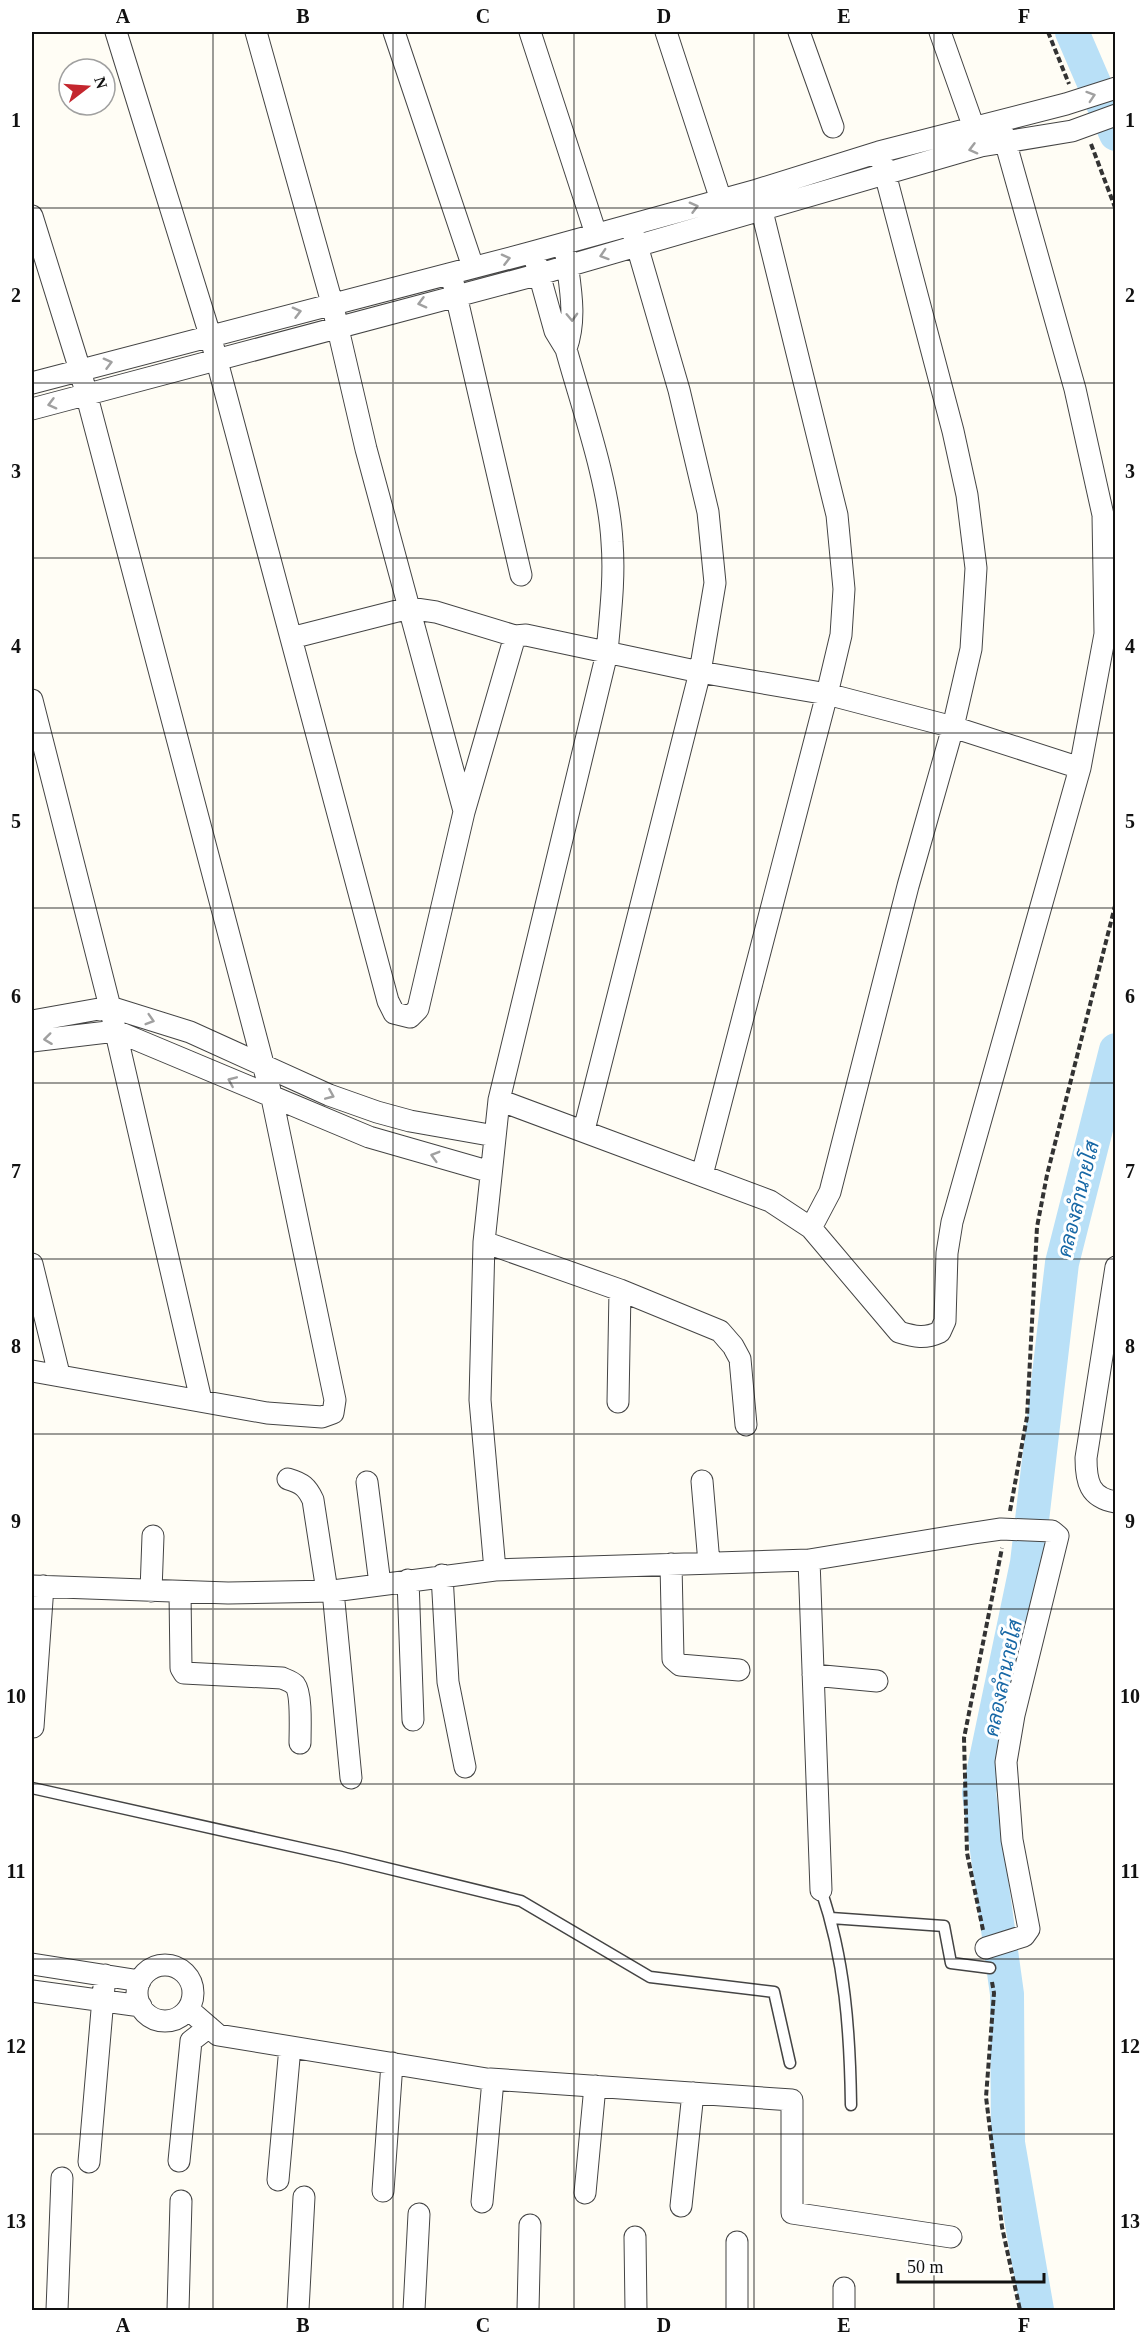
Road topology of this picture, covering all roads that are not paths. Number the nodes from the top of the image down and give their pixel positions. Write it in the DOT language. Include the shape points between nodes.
graph roads {
  1 [pos="116,32"];
  2 [pos="256,32"];
  3 [pos="394,32"];
  4 [pos="530,32"];
  5 [pos="666,32"];
  6 [pos="799,32"];
  7 [pos="940,32"];
  8 [pos="1116,88"];
  9 [pos="1116,115"];
  10 [pos="1000,122"];
  11 [pos="832,127"];
  12 [pos="974,128"];
  13 [pos="1006,142"];
  14 [pos="879,152"];
  15 [pos="885,174"];
  16 [pos="721,200"];
  17 [pos="760,200"];
  18 [pos="32,216"];
  19 [pos="596,234"];
  20 [pos="634,234"];
  21 [pos="564,243"];
  22 [pos="533,252"];
  23 [pos="473,267"];
  24 [pos="567,267"];
  25 [pos="451,272"];
  26 [pos="540,274"];
  27 [pos="457,294"];
  28 [pos="332,303"];
  29 [pos="337,326"];
  30 [pos="210,335"];
  31 [pos="566,349"];
  32 [pos="216,359"];
  33 [pos="80,370"];
  34 [pos="32,383"];
  35 [pos="86,394"];
  36 [pos="32,409"];
  37 [pos="521,575"];
  38 [pos="409,608"];
  39 [pos="516,636"];
  40 [pos="291,638"];
  41 [pos="607,653"];
  42 [pos="700,672"];
  43 [pos="827,694"];
  44 [pos="32,700"];
  45 [pos="953,727"];
  46 [pos="1080,768"];
  47 [pos="464,812"];
  48 [pos="110,1007"];
  49 [pos="32,1021"];
  50 [pos="116,1031"];
  51 [pos="32,1041"];
  52 [pos="263,1063"];
  53 [pos="272,1098"];
  54 [pos="499,1100"];
  55 [pos="584,1130"];
  56 [pos="495,1136"];
  57 [pos="491,1172"];
  58 [pos="702,1175"];
  59 [pos="811,1228"];
  60 [pos="484,1242"];
  61 [pos="32,1264"];
  62 [pos="1116,1267"];
  63 [pos="620,1290"];
  64 [pos="32,1371"];
  65 [pos="59,1374"];
  66 [pos="201,1400"];
  67 [pos="618,1402"];
  68 [pos="746,1425"];
  69 [pos="288,1479"];
  70 [pos="702,1481"];
  71 [pos="367,1482"];
  72 [pos="1116,1502"];
  73 [pos="153,1536"];
  74 [pos="809,1560"];
  75 [pos="709,1563"];
  76 [pos="671,1564"];
  77 [pos="495,1570"];
  78 [pos="442,1575"];
  79 [pos="408,1580"];
  80 [pos="380,1584"];
  81 [pos="37,1586"];
  82 [pos="151,1591"];
  83 [pos="330,1591"];
  84 [pos="180,1592"];
  85 [pos="739,1670"];
  86 [pos="813,1675"];
  87 [pos="877,1681"];
  88 [pos="413,1720"];
  89 [pos="33,1727"];
  90 [pos="300,1743"];
  91 [pos="465,1767"];
  92 [pos="351,1778"];
  93 [pos="32,1788"];
  94 [pos="821,1890"];
  95 [pos="831,1918"];
  96 [pos="988,1954"];
  97 [pos="32,1964"];
  98 [pos="105,1975"];
  99 [pos="140,1981"];
  100 [pos="32,1991"];
  101 [pos="103,2001"];
  102 [pos="141,2006"];
  103 [pos="188,2009"];
  104 [pos="209,2027"];
  105 [pos="290,2046"];
  106 [pos="392,2063"];
  107 [pos="790,2063"];
  108 [pos="490,2079"];
  109 [pos="595,2086"];
  110 [pos="693,2093"];
  111 [pos="851,2105"];
  112 [pos="179,2161"];
  113 [pos="89,2162"];
  114 [pos="62,2178"];
  115 [pos="278,2180"];
  116 [pos="383,2191"];
  117 [pos="585,2193"];
  118 [pos="304,2197"];
  119 [pos="181,2201"];
  120 [pos="482,2202"];
  121 [pos="681,2206"];
  122 [pos="419,2214"];
  123 [pos="530,2224"];
  124 [pos="635,2237"];
  125 [pos="951,2237"];
  126 [pos="737,2242"];
  127 [pos="844,2288"];
  128 [pos="57,2310"];
  129 [pos="178,2310"];
  130 [pos="298,2310"];
  131 [pos="414,2310"];
  132 [pos="528,2310"];
  133 [pos="636,2310"];
  134 [pos="737,2310"];
  135 [pos="844,2310"];
  1 -- 30 [label="street"];
  2 -- 28 [label="street"];
  3 -- 23 [label="street"];
  4 -- 19 [label="street"];
  5 -- 16 [label="street"];
  6 -- 11 [label="street"];
  7 -- 12 [label="street"];
  10 -- 8 [label="street, one-way"];
  9 -- 13 [label="street" via="1072,131"];
  10 -- 12 [label="street"];
  10 -- 13 [label="street"];
  12 -- 14 [label="street"];
  13 -- 15 [label="street, one-way"];
  13 -- 46 [label="street" via="1075,389 1103,515 1105,634"];
  14 -- 15 [label="street"];
  14 -- 17 [label="street"];
  15 -- 17 [label="street"];
  15 -- 45 [label="street" via="950,419 967,495 976,568 970,649"];
  16 -- 17 [label="street"];
  20 -- 16 [label="street, one-way"];
  17 -- 20 [label="street"];
  17 -- 43 [label="street" via="837,515 844,589 841,635"];
  18 -- 33 [label="street"];
  19 -- 20 [label="street"];
  19 -- 21 [label="street"];
  20 -- 24 [label="street, one-way"];
  20 -- 42 [label="street" via="680,390 708,512 715,583"];
  21 -- 22 [label="street"];
  21 -- 24 [label="street"];
  23 -- 22 [label="street, one-way"];
  22 -- 26 [label="street"];
  23 -- 25 [label="street"];
  24 -- 26 [label="street"];
  24 -- 31 [label="street, one-way" via="572,330"];
  25 -- 27 [label="street"];
  25 -- 28 [label="street"];
  26 -- 27 [label="street"];
  26 -- 31 [label="street" via="555,331"];
  27 -- 29 [label="street, one-way"];
  27 -- 37 [label="street"];
  28 -- 29 [label="street"];
  30 -- 28 [label="street, one-way"];
  29 -- 32 [label="street"];
  29 -- 38 [label="street"];
  30 -- 32 [label="street"];
  33 -- 30 [label="street, one-way"];
  31 -- 41 [label="street" via="603,488 612,540 613,587"];
  32 -- 35 [label="street"];
  32 -- 40 [label="street"];
  33 -- 34 [label="street"];
  33 -- 35 [label="street"];
  35 -- 36 [label="street, one-way"];
  35 -- 52 [label="street"];
  38 -- 39 [label="street"];
  38 -- 40 [label="street"];
  38 -- 47 [label="street"];
  39 -- 41 [label="street"];
  39 -- 47 [label="street"];
  40 -- 47 [label="street" via="388,1001 401,1017 410,1017 418,1009"];
  41 -- 42 [label="street"];
  41 -- 54 [label="street"];
  42 -- 43 [label="street"];
  42 -- 55 [label="street"];
  43 -- 45 [label="street"];
  43 -- 58 [label="street"];
  44 -- 48 [label="street"];
  45 -- 46 [label="street"];
  45 -- 59 [label="street" via="830,1192"];
  46 -- 59 [label="street" via="952,1222 945,1321 940,1332 915,1338 899,1332"];
  48 -- 49 [label="street"];
  48 -- 50 [label="street"];
  48 -- 52 [label="street, one-way" via="190,1032"];
  50 -- 51 [label="street, one-way"];
  53 -- 50 [label="street, one-way"];
  50 -- 66 [label="street"];
  52 -- 53 [label="street"];
  52 -- 56 [label="street, one-way" via="329,1095 377,1112"];
  57 -- 53 [label="street, one-way" via="369,1137"];
  53 -- 66 [label="street" via="335,1400 333,1413 322,1417 267,1413"];
  54 -- 55 [label="street"];
  54 -- 56 [label="street"];
  55 -- 58 [label="street"];
  56 -- 57 [label="street"];
  57 -- 60 [label="street"];
  58 -- 59 [label="street" via="770,1201"];
  60 -- 63 [label="street"];
  60 -- 77 [label="street" via="480,1400"];
  61 -- 65 [label="street"];
  62 -- 72 [label="street" via="1086,1478 1104,1500"];
  63 -- 67 [label="street"];
  63 -- 68 [label="street" via="720,1331 740,1359"];
  64 -- 65 [label="street"];
  65 -- 66 [label="street"];
  69 -- 83 [label="street" via="300,1482 313,1500"];
  70 -- 75 [label="street"];
  71 -- 80 [label="street"];
  73 -- 82 [label="street"];
  74 -- 75 [label="street"];
  74 -- 86 [label="street"];
  74 -- 96 [label="street" via="1004,1532 1052,1531 1058,1536 1006,1762 1012,1840 1029,1929 1024,1936"];
  75 -- 76 [label="street"];
  76 -- 77 [label="street"];
  76 -- 85 [label="street" via="673,1659 680,1665"];
  77 -- 78 [label="street"];
  78 -- 79 [label="street"];
  78 -- 91 [label="street" via="448,1682"];
  79 -- 80 [label="street"];
  79 -- 88 [label="street"];
  80 -- 83 [label="street"];
  81 -- 82 [label="street"];
  81 -- 89 [label="street"];
  82 -- 84 [label="street"];
  83 -- 84 [label="street"];
  83 -- 92 [label="street"];
  84 -- 90 [label="street" via="184,1673 282,1678 291,1682 298,1696"];
  86 -- 87 [label="street"];
  86 -- 94 [label="street"];
  93 -- 107 [label="lane" via="521,1901 650,1977 774,1992"];
  94 -- 95 [label="lane"];
  95 -- 96 [label="lane" via="944,1926 951,1963"];
  95 -- 111 [label="lane" via="849,2025"];
  97 -- 98 [label="street"];
  98 -- 99 [label="street"];
  98 -- 101 [label="street"];
  99 -- 102 [label="street"];
  99 -- 103 [label="street" via="146,1973 163,1965 182,1970 193,1986"];
  100 -- 101 [label="street"];
  101 -- 102 [label="street"];
  101 -- 113 [label="street"];
  102 -- 103 [label="street" via="161,2021 178,2018"];
  103 -- 104 [label="street"];
  104 -- 105 [label="street" via="218,2035"];
  104 -- 112 [label="street" via="191,2041"];
  105 -- 106 [label="street"];
  105 -- 115 [label="street"];
  106 -- 108 [label="street"];
  106 -- 116 [label="street"];
  108 -- 109 [label="street"];
  108 -- 120 [label="street" via="493,2080"];
  109 -- 110 [label="street"];
  109 -- 117 [label="street"];
  110 -- 121 [label="street"];
  110 -- 125 [label="street" via="792,2100 792,2213"];
  114 -- 128 [label="street"];
  118 -- 130 [label="street"];
  119 -- 129 [label="street"];
  122 -- 131 [label="street"];
  123 -- 132 [label="street"];
  124 -- 133 [label="street"];
  126 -- 134 [label="street"];
  127 -- 135 [label="street"];
}
